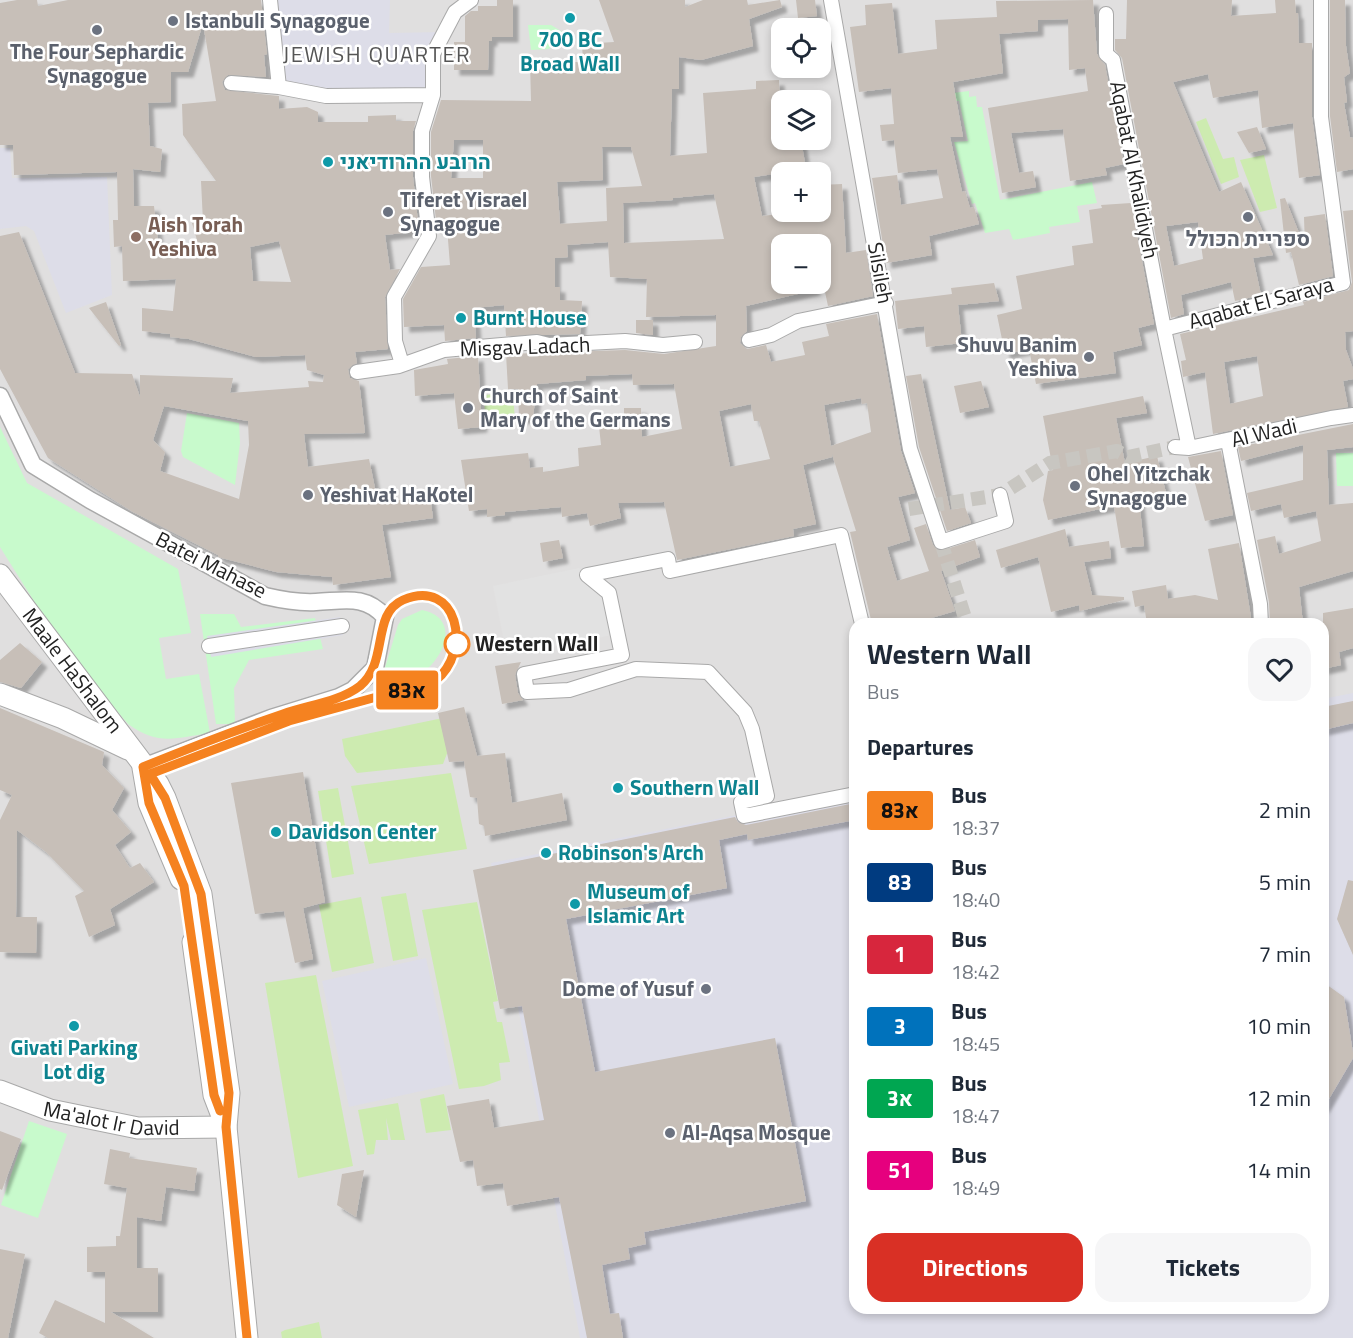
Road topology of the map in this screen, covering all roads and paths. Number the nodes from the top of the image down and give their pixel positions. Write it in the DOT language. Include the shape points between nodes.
graph roads {
  1 [pos="270,0"];
  2 [pos="471,0"];
  3 [pos="831,0"];
  4 [pos="1321,0"];
  5 [pos="1106,14"];
  6 [pos="231,83"];
  7 [pos="279,87"];
  8 [pos="433,95"];
  9 [pos="886,303"];
  10 [pos="1164,329"];
  11 [pos="749,340"];
  12 [pos="694,342"];
  13 [pos="402,364"];
  14 [pos="357,372"];
  15 [pos="0,396"];
  16 [pos="1353,415"];
  17 [pos="1228,441"];
  18 [pos="1182,447"];
  19 [pos="1000,495"];
  20 [pos="0,575"];
  21 [pos="861,618"];
  22 [pos="1261,618"];
  23 [pos="342,626"];
  24 [pos="209,646"];
  25 [pos="0,694"];
  26 [pos="137,759"];
  27 [pos="849,795"];
  28 [pos="0,1091"];
  29 [pos="226,1127"];
  30 [pos="246,1338"];
  1 -- 7 [label="street"];
  2 -- 8 [label="street" via="455,12 433,54"];
  3 -- 9 [label="street, Silsileh"];
  4 -- 10 [label="street, Aqabat El Saraya" via="1321,117 1343,283"];
  5 -- 10 [label="street, Aqabat Al Khalidiyeh" via="1106,54 1113,60"];
  6 -- 7 [label="street"];
  7 -- 8 [label="street" via="326,96"];
  8 -- 13 [label="street" via="422,131 422,177 429,236 393,297 395,341"];
  9 -- 11 [label="street" via="798,321 771,335"];
  9 -- 19 [label="street, Silsileh" via="910,449 941,542 1006,521"];
  10 -- 18 [label="street, Aqabat El Saraya"];
  12 -- 13 [label="street, Misgav Ladach" via="514,344 444,350"];
  13 -- 14 [label="street, Misgav Ladach"];
  15 -- 26 [label="street, Batei Mahase" via="33,465 90,500 265,596 292,602 352,598 367,602 385,617 375,668 353,690"];
  16 -- 17 [label="street, Al Wadi"];
  17 -- 18 [label="street, Al Wadi"];
  17 -- 22 [label="street"];
  20 -- 26 [label="street, Maale HaShalom"];
  21 -- 27 [label="street" via="841,535 670,570 668,560 587,575 609,593 622,655 524,674 527,692 569,690 636,669 708,672 745,712 752,729 766,796 741,802 744,816"];
  23 -- 24 [label="street"];
  25 -- 26 [label="street" via="63,718"];
  26 -- 29 [label="street, Maale HaShalom" via="149,803 184,886 214,1095"];
  28 -- 29 [label="street, Ma'alot Ir David" via="50,1110 138,1128"];
  29 -- 30 [label="street, Maale HaShalom"];
}
